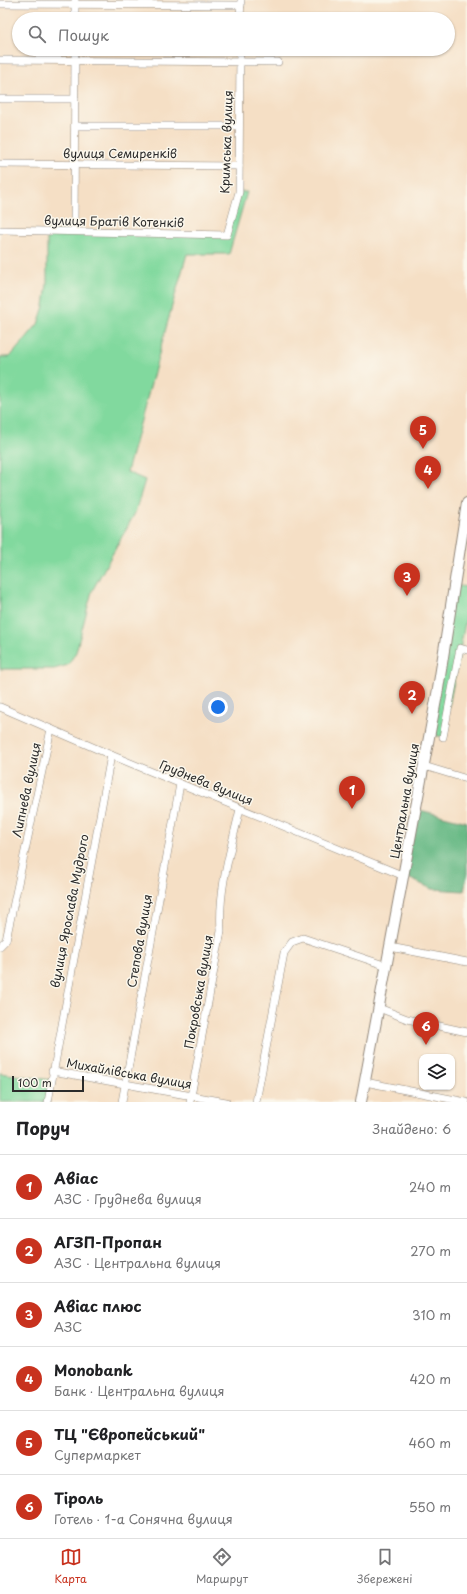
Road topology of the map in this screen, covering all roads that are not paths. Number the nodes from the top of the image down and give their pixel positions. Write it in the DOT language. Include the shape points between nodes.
graph roads {
  1 [pos="75,2"];
  2 [pos="241,3"];
  3 [pos="0,4"];
  4 [pos="75,56"];
  5 [pos="240,56"];
  6 [pos="0,60"];
  7 [pos="75,60"];
  8 [pos="240,62"];
  9 [pos="278,62"];
  10 [pos="75,98"];
  11 [pos="0,99"];
  12 [pos="75,126"];
  13 [pos="239,126"];
  14 [pos="0,164"];
  15 [pos="75,165"];
  16 [pos="239,166"];
  17 [pos="0,230"];
  18 [pos="74,231"];
  19 [pos="227,235"];
  20 [pos="467,503"];
  21 [pos="465,529"];
  22 [pos="467,650"];
  23 [pos="0,707"];
  24 [pos="51,729"];
  25 [pos="443,736"];
  26 [pos="111,755"];
  27 [pos="424,766"];
  28 [pos="467,779"];
  29 [pos="180,784"];
  30 [pos="240,809"];
  31 [pos="404,876"];
  32 [pos="0,946"];
  33 [pos="390,947"];
  34 [pos="467,962"];
  35 [pos="387,966"];
  36 [pos="379,1008"];
  37 [pos="467,1032"];
  38 [pos="52,1071"];
  39 [pos="365,1082"];
  40 [pos="126,1084"];
  41 [pos="190,1099"];
  42 [pos="48,1102"];
  43 [pos="122,1102"];
  44 [pos="226,1102"];
  45 [pos="256,1102"];
  46 [pos="361,1102"];
  47 [pos="465,1102"];
  1 -- 2 [label="street"];
  1 -- 3 [label="street"];
  4 -- 7 [label="street"];
  5 -- 8 [label="street, Кримська вулиця"];
  6 -- 7 [label="street"];
  7 -- 8 [label="street"];
  7 -- 10 [label="street"];
  8 -- 9 [label="street"];
  8 -- 13 [label="street, Кримська вулиця"];
  10 -- 11 [label="street"];
  10 -- 12 [label="street"];
  12 -- 13 [label="street"];
  12 -- 15 [label="street"];
  13 -- 16 [label="street, Кримська вулиця"];
  14 -- 15 [label="street, вулиця Семиренків"];
  15 -- 16 [label="street, вулиця Семиренків"];
  15 -- 18 [label="street"];
  16 -- 19 [label="street, Кримська вулиця" via="239,192"];
  17 -- 18 [label="street, вулиця Братів Котенків"];
  18 -- 19 [label="street, вулиця Братів Котенків"];
  20 -- 21 [label="highway, Центральна вулиця"];
  21 -- 27 [label="highway, Центральна вулиця"];
  22 -- 25 [label="street" via="460,648"];
  23 -- 24 [label="street, Груднева вулиця"];
  24 -- 26 [label="street, Груднева вулиця"];
  24 -- 32 [label="street, Липнева вулиця" via="6,940"];
  26 -- 29 [label="street, Груднева вулиця"];
  26 -- 38 [label="street, вулиця Ярослава Мудрого"];
  27 -- 28 [label="street"];
  27 -- 31 [label="highway, Центральна вулиця"];
  29 -- 30 [label="street, Груднева вулиця"];
  29 -- 40 [label="street, Степова вулиця"];
  30 -- 31 [label="street, Груднева вулиця" via="356,854"];
  30 -- 41 [label="street, Покровська вулиця" via="222,884 219,909 221,931"];
  31 -- 33 [label="highway, Центральна вулиця"];
  33 -- 34 [label="street"];
  33 -- 35 [label="highway, Центральна вулиця"];
  35 -- 36 [label="highway, Центральна вулиця"];
  35 -- 45 [label="street" via="303,938 292,942 284,953"];
  36 -- 37 [label="street" via="407,1019"];
  36 -- 39 [label="highway, Центральна вулиця"];
  38 -- 40 [label="street, Михайлівська вулиця"];
  38 -- 42 [label="street, вулиця Ярослава Мудрого"];
  39 -- 46 [label="highway, Центральна вулиця"];
  39 -- 47 [label="street"];
  40 -- 41 [label="street, Михайлівська вулиця"];
  40 -- 43 [label="street, Степова вулиця"];
  41 -- 44 [label="street, Михайлівська вулиця"];
}
